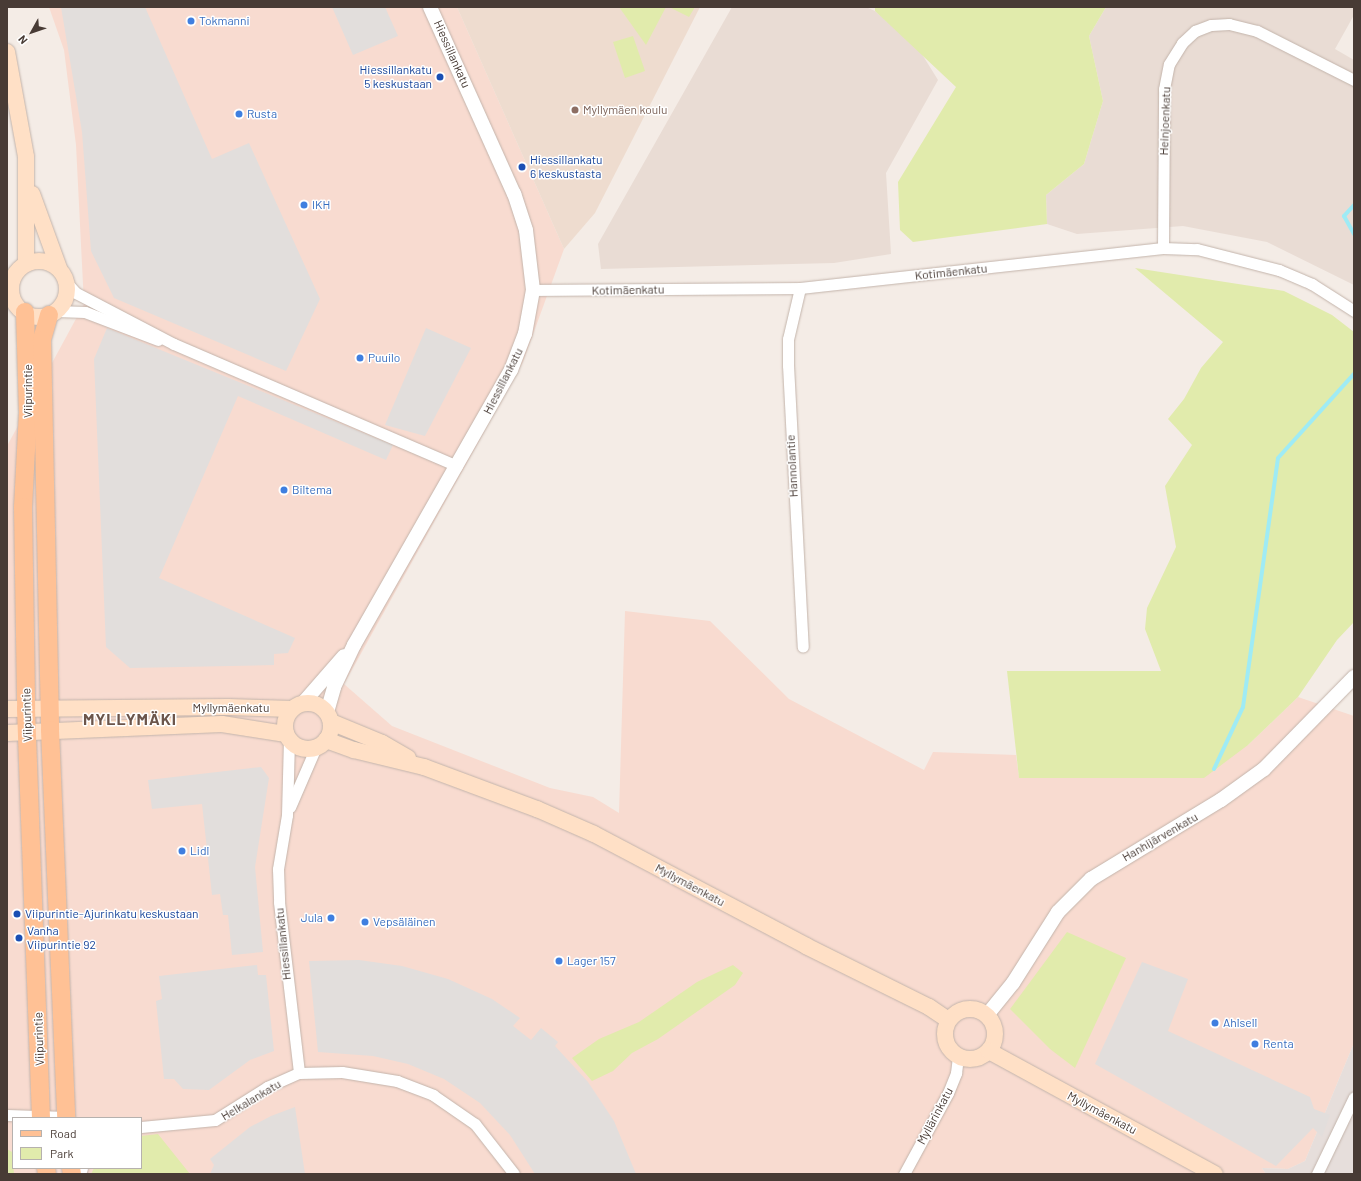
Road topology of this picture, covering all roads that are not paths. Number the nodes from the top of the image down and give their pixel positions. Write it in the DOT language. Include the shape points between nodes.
graph roads {
  1 [pos="430,7"];
  2 [pos="7,52"];
  3 [pos="1354,80"];
  4 [pos="27,178"];
  5 [pos="1163,248"];
  6 [pos="26,264"];
  7 [pos="59,268"];
  8 [pos="67,283"];
  9 [pos="800,288"];
  10 [pos="533,290"];
  11 [pos="25,312"];
  12 [pos="1354,312"];
  13 [pos="52,313"];
  14 [pos="174,344"];
  15 [pos="457,466"];
  16 [pos="354,645"];
  17 [pos="803,647"];
  18 [pos="1354,677"];
  19 [pos="297,706"];
  20 [pos="7,709"];
  21 [pos="26,710"];
  22 [pos="50,711"];
  23 [pos="329,717"];
  24 [pos="50,730"];
  25 [pos="27,732"];
  26 [pos="7,733"];
  27 [pos="288,736"];
  28 [pos="321,744"];
  29 [pos="424,768"];
  30 [pos="287,815"];
  31 [pos="987,1015"];
  32 [pos="948,1020"];
  33 [pos="989,1051"];
  34 [pos="958,1056"];
  35 [pos="299,1073"];
  36 [pos="1354,1097"];
  37 [pos="7,1115"];
  38 [pos="30,1117"];
  39 [pos="41,1117"];
  40 [pos="66,1117"];
  41 [pos="142,1127"];
  42 [pos="514,1174"];
  43 [pos="904,1174"];
  44 [pos="1215,1174"];
  45 [pos="1317,1174"];
  1 -- 10 [label="street, Hiessillankatu" via="514,194 526,230"];
  2 -- 4 [label="main road" via="16,95"];
  3 -- 5 [label="street, Heinjoenkatu" via="1257,30 1229,24 1211,25 1195,31 1182,43 1169,64 1164,89"];
  4 -- 6 [label="main road"];
  4 -- 7 [label="main road"];
  5 -- 9 [label="street, Kotimäenkatu"];
  5 -- 12 [label="street, Kotimäenkatu" via="1197,248 1279,270 1312,284"];
  6 -- 7 [label="main road" via="43,261"];
  6 -- 11 [label="main road" via="20,268 12,283 14,300"];
  7 -- 8 [label="main road"];
  8 -- 13 [label="main road" via="63,303"];
  8 -- 14 [label="street" via="76,294"];
  9 -- 10 [label="street, Kotimäenkatu"];
  9 -- 17 [label="street, Hannolantie" via="788,339 788,365"];
  10 -- 15 [label="street, Hiessillankatu" via="519,353"];
  11 -- 13 [label="main road" via="32,316"];
  11 -- 21 [label="main road, Viipurintie" via="28,397 23,507"];
  13 -- 14 [label="street" via="85,312 145,336"];
  13 -- 22 [label="main road, Viipurintie" via="42,340"];
  14 -- 15 [label="street"];
  15 -- 16 [label="street, Hiessillankatu"];
  16 -- 19 [label="street, Hiessillankatu"];
  16 -- 23 [label="street, Hiessillankatu" via="334,688"];
  18 -- 31 [label="street, Hanhijärvenkatu" via="1264,769 1221,800 1091,879 1058,912 1013,984"];
  19 -- 22 [label="main road, Myllymäenkatu"];
  19 -- 23 [label="main road" via="316,704"];
  19 -- 27 [label="main road" via="287,716"];
  20 -- 21 [label="main road, Myllymäenkatu"];
  21 -- 22 [label="main road, Myllymäenkatu"];
  21 -- 25 [label="main road, Viipurintie"];
  22 -- 24 [label="main road, Viipurintie"];
  23 -- 28 [label="main road"];
  23 -- 29 [label="main road, Myllymäenkatu" via="382,743"];
  24 -- 25 [label="main road, Myllymäenkatu"];
  24 -- 27 [label="main road, Myllymäenkatu" via="222,724"];
  24 -- 40 [label="main road, Viipurintie"];
  25 -- 26 [label="main road, Myllymäenkatu"];
  25 -- 39 [label="main road, Viipurintie"];
  27 -- 28 [label="main road" via="306,749"];
  27 -- 30 [label="street, Hiessillankatu"];
  28 -- 29 [label="main road, Myllymäenkatu"];
  28 -- 30 [label="street, Hiessillankatu"];
  29 -- 32 [label="main road, Myllymäenkatu" via="537,809 594,834 806,946 929,1007"];
  30 -- 35 [label="street, Hiessillankatu" via="278,869 279,902"];
  31 -- 32 [label="main road" via="981,1011 966,1009"];
  31 -- 33 [label="main road" via="995,1029 995,1037"];
  32 -- 34 [label="main road" via="945,1037 947,1045"];
  33 -- 34 [label="main road" via="978,1058"];
  33 -- 44 [label="main road, Myllymäenkatu"];
  34 -- 43 [label="street, Myllärinkatu" via="956,1073 948,1093"];
  35 -- 41 [label="street, Helkalankatu" via="267,1087 215,1120"];
  35 -- 42 [label="street, Helkalankatu" via="342,1072 381,1078 397,1081 433,1095 475,1124"];
  36 -- 45 [label="street"];
  37 -- 38 [label="street"];
}
